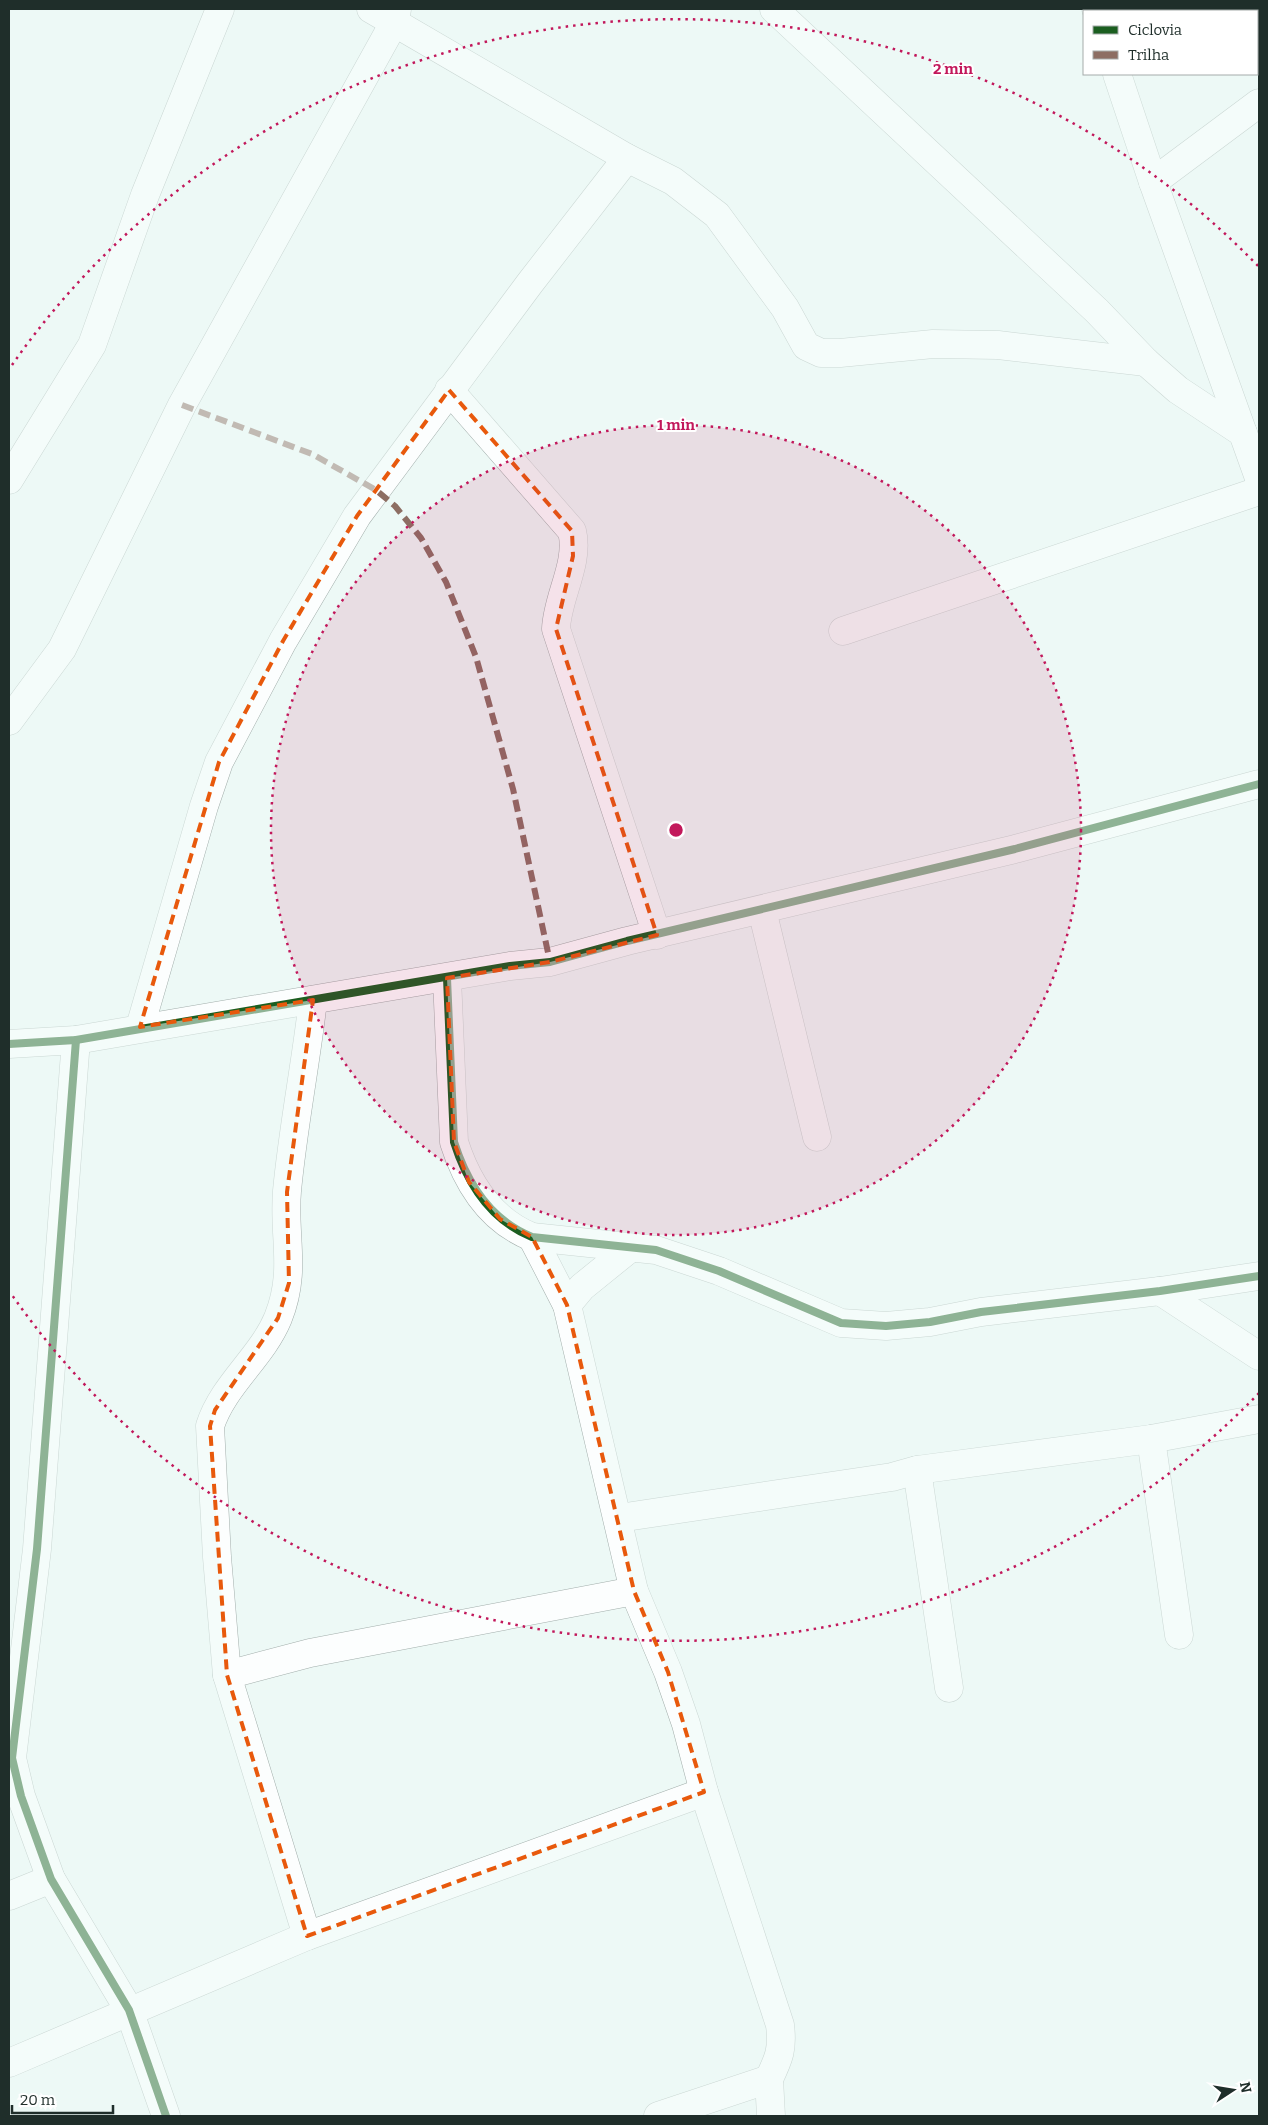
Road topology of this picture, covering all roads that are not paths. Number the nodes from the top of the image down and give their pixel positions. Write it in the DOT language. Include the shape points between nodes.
graph roads {
  1 [pos="220,9"];
  2 [pos="774,9"];
  3 [pos="387,13"];
  4 [pos="1117,75"];
  5 [pos="1259,103"];
  6 [pos="627,158"];
  7 [pos="1153,182"];
  8 [pos="1146,362"];
  9 [pos="449,390"];
  10 [pos="1243,433"];
  11 [pos="1259,478"];
  12 [pos="9,480"];
  13 [pos="1259,491"];
  14 [pos="843,631"];
  15 [pos="9,721"];
  16 [pos="1259,784"];
  17 [pos="762,910"];
  18 [pos="656,935"];
  19 [pos="447,978"];
  20 [pos="313,1000"];
  21 [pos="140,1027"];
  22 [pos="76,1040"];
  23 [pos="9,1044"];
  24 [pos="817,1137"];
  25 [pos="532,1237"];
  26 [pos="629,1249"];
  27 [pos="1259,1276"];
  28 [pos="1160,1291"];
  29 [pos="568,1305"];
  30 [pos="1259,1356"];
  31 [pos="1259,1419"];
  32 [pos="1150,1440"];
  33 [pos="917,1470"];
  34 [pos="618,1518"];
  35 [pos="634,1591"];
  36 [pos="1179,1635"];
  37 [pos="227,1675"];
  38 [pos="949,1688"];
  39 [pos="704,1792"];
  40 [pos="51,1879"];
  41 [pos="9,1896"];
  42 [pos="307,1936"];
  43 [pos="129,2010"];
  44 [pos="9,2063"];
  45 [pos="769,2079"];
  46 [pos="166,2116"];
  47 [pos="658,2116"];
  48 [pos="771,2116"];
  1 -- 12 [label="street" via="145,195 92,345"];
  2 -- 8 [label="street" via="1097,311"];
  3 -- 6 [label="street"];
  3 -- 15 [label="street" via="182,405 62,649"];
  4 -- 7 [label="street"];
  5 -- 7 [label="street"];
  6 -- 8 [label="street" via="672,181 717,214 785,308 806,346 821,353 933,344 998,346"];
  6 -- 9 [label="street"];
  7 -- 10 [label="street"];
  8 -- 10 [label="street" via="1178,390"];
  9 -- 18 [label="street" via="572,531 575,542 573,556 557,613 556,629"];
  9 -- 21 [label="street" via="358,516 283,641 219,762"];
  10 -- 11 [label="street"];
  13 -- 14 [label="street"];
  16 -- 17 [label="street" via="1015,849"];
  17 -- 18 [label="street"];
  17 -- 24 [label="street"];
  18 -- 19 [label="street" via="550,962"];
  19 -- 20 [label="street"];
  19 -- 25 [label="street" via="454,1142 459,1158 469,1182 500,1219"];
  20 -- 21 [label="street"];
  20 -- 37 [label="street" via="287,1192 289,1283 268,1337 216,1410 210,1426"];
  21 -- 22 [label="street"];
  22 -- 23 [label="street"];
  22 -- 40 [label="street" via="37,1549 12,1758 21,1796"];
  25 -- 26 [label="street"];
  25 -- 29 [label="street"];
  26 -- 28 [label="street" via="656,1250 710,1268 841,1323 886,1326 930,1322 982,1312"];
  26 -- 29 [label="street" via="582,1286"];
  27 -- 28 [label="street"];
  28 -- 30 [label="street"];
  29 -- 34 [label="street"];
  31 -- 32 [label="street"];
  32 -- 33 [label="street"];
  32 -- 36 [label="street"];
  33 -- 34 [label="street" via="892,1477"];
  33 -- 38 [label="street"];
  34 -- 35 [label="street"];
  35 -- 37 [label="street" via="310,1653"];
  35 -- 39 [label="street" via="686,1724"];
  37 -- 42 [label="street"];
  39 -- 42 [label="street"];
  39 -- 45 [label="street" via="780,2025 780,2057"];
  40 -- 41 [label="street"];
  40 -- 43 [label="street"];
  42 -- 43 [label="street"];
  43 -- 44 [label="street"];
  43 -- 46 [label="street"];
  45 -- 47 [label="street"];
  45 -- 48 [label="street"];
}
